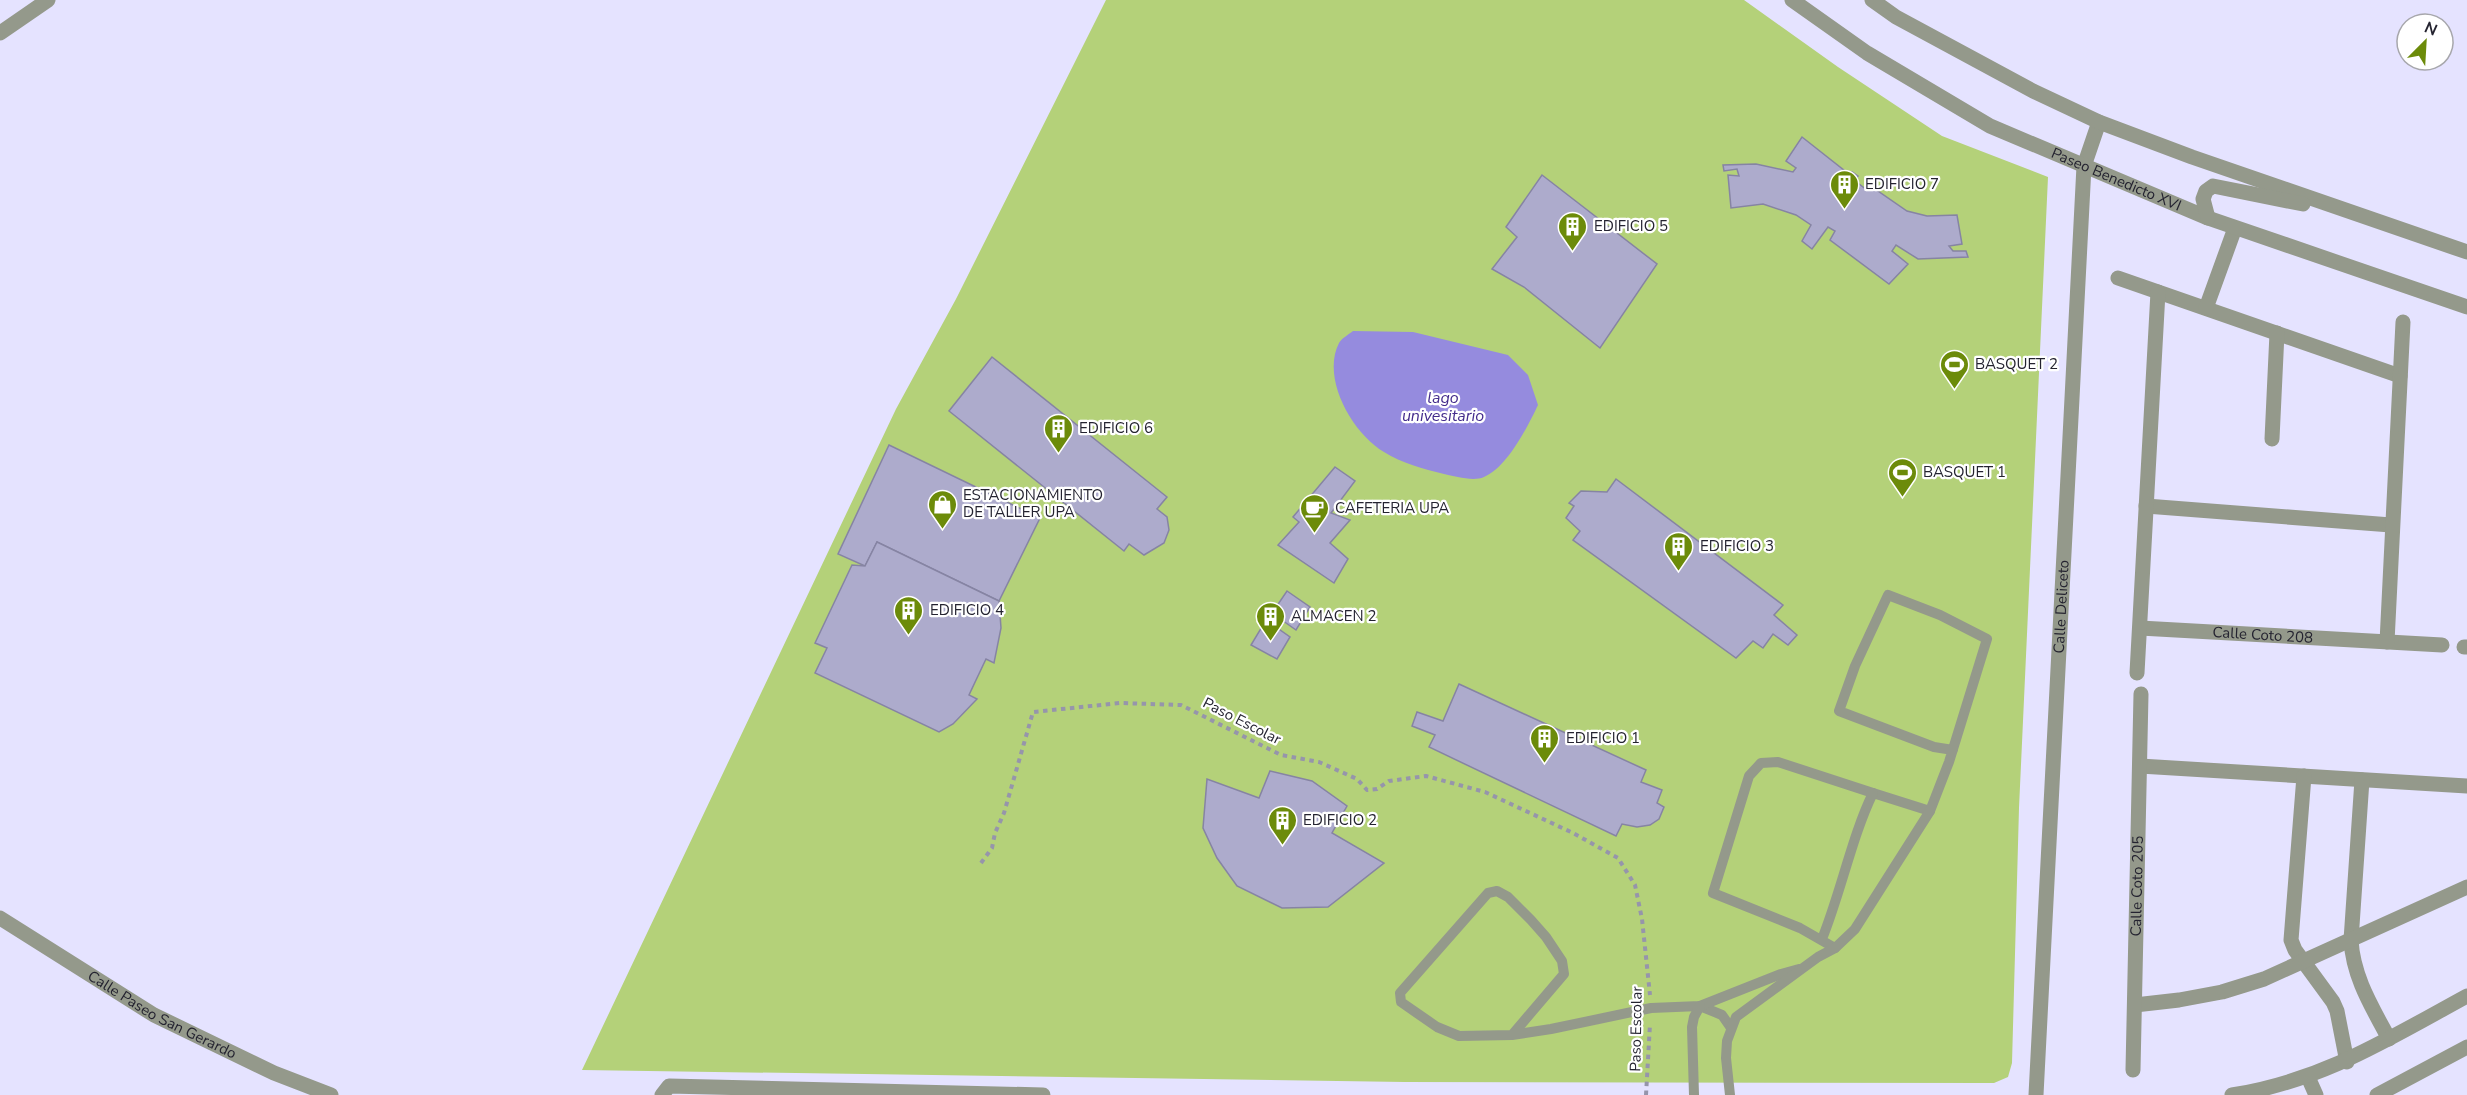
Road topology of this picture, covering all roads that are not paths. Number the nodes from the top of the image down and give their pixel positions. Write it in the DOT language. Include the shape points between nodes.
graph roads {
  1 [pos="48,0"];
  2 [pos="1792,0"];
  3 [pos="1872,0"];
  4 [pos="0,33"];
  5 [pos="2099,122"];
  6 [pos="2084,166"];
  7 [pos="2208,218"];
  8 [pos="2388,224"];
  9 [pos="2235,228"];
  10 [pos="2467,252"];
  11 [pos="2118,278"];
  12 [pos="2158,292"];
  13 [pos="2467,307"];
  14 [pos="2206,308"];
  15 [pos="2403,322"];
  16 [pos="2277,333"];
  17 [pos="2400,376"];
  18 [pos="2272,439"];
  19 [pos="2146,507"];
  20 [pos="2391,525"];
  21 [pos="2140,628"];
  22 [pos="2387,642"];
  23 [pos="2442,645"];
  24 [pos="2137,673"];
  25 [pos="2141,694"];
  26 [pos="1953,750"];
  27 [pos="2140,766"];
  28 [pos="2304,776"];
  29 [pos="2362,780"];
  30 [pos="2467,786"];
  31 [pos="1873,792"];
  32 [pos="1930,811"];
  33 [pos="2467,887"];
  34 [pos="0,918"];
  35 [pos="1822,939"];
  36 [pos="2351,940"];
  37 [pos="1835,948"];
  38 [pos="2304,962"];
  39 [pos="1805,967"];
  40 [pos="2467,996"];
  41 [pos="2135,1005"];
  42 [pos="1700,1006"];
  43 [pos="1731,1029"];
  44 [pos="1512,1035"];
  45 [pos="2389,1039"];
  46 [pos="2467,1047"];
  47 [pos="2347,1062"];
  48 [pos="2133,1070"];
  49 [pos="2308,1077"];
  50 [pos="747,1088"];
  51 [pos="666,1090"];
  52 [pos="331,1095"];
  53 [pos="728,1095"];
  54 [pos="1043,1095"];
  55 [pos="1694,1095"];
  56 [pos="1730,1095"];
  57 [pos="2036,1095"];
  58 [pos="2232,1095"];
  59 [pos="2316,1095"];
  60 [pos="2377,1095"];
  1 -- 4 [label="street"];
  2 -- 6 [label="street, Paseo Benedicto XVI" via="1866,52 1990,126"];
  3 -- 5 [label="street" via="2014,81"];
  5 -- 6 [label="street, Calle Deliceto"];
  5 -- 8 [label="street"];
  6 -- 7 [label="street, Paseo Benedicto XVI"];
  6 -- 57 [label="street, Calle Deliceto"];
  7 -- 8 [label="street" via="2203,199 2213,186"];
  7 -- 9 [label="street, Paseo Benedicto XVI"];
  8 -- 10 [label="street"];
  9 -- 13 [label="street, Paseo Benedicto XVI"];
  9 -- 14 [label="street"];
  11 -- 12 [label="street"];
  12 -- 14 [label="street"];
  12 -- 19 [label="street"];
  14 -- 16 [label="street"];
  15 -- 17 [label="street"];
  16 -- 17 [label="street"];
  16 -- 18 [label="street"];
  17 -- 20 [label="street"];
  19 -- 20 [label="street"];
  19 -- 21 [label="street"];
  20 -- 22 [label="street"];
  21 -- 22 [label="street, Calle Coto 208"];
  21 -- 24 [label="street"];
  22 -- 23 [label="street, Calle Coto 208"];
  25 -- 27 [label="street, Calle Coto 205"];
  26 -- 26 [label="lane" via="1987,639 1888,595 1867,636 1839,711 1934,747"];
  26 -- 32 [label="lane"];
  27 -- 28 [label="street"];
  27 -- 41 [label="street, Calle Coto 205"];
  28 -- 29 [label="street"];
  28 -- 38 [label="street" via="2291,940"];
  29 -- 30 [label="street"];
  29 -- 36 [label="street"];
  31 -- 32 [label="lane"];
  31 -- 35 [label="lane"];
  31 -- 35 [label="lane" via="1778,762 1761,763 1749,776 1713,893"];
  32 -- 37 [label="lane" via="1855,929"];
  33 -- 36 [label="street"];
  34 -- 52 [label="street, Calle Paseo San Gerardo" via="154,1015 274,1073"];
  35 -- 37 [label="lane"];
  36 -- 38 [label="street"];
  36 -- 45 [label="street" via="2356,972"];
  37 -- 39 [label="lane"];
  38 -- 41 [label="street" via="2222,992"];
  38 -- 47 [label="street" via="2337,1011"];
  39 -- 42 [label="lane"];
  39 -- 43 [label="lane" via="1746,1007"];
  40 -- 45 [label="street"];
  41 -- 48 [label="street, Calle Coto 205"];
  42 -- 43 [label="lane" via="1722,1015"];
  42 -- 44 [label="lane" via="1651,1008"];
  42 -- 55 [label="lane" via="1692,1028"];
  43 -- 56 [label="lane" via="1725,1058"];
  44 -- 44 [label="lane" via="1459,1036 1437,1027 1401,1002 1400,993 1488,893 1497,891 1508,897 1546,937 1562,962 1563,974"];
  45 -- 47 [label="street"];
  46 -- 60 [label="street"];
  47 -- 49 [label="street"];
  49 -- 58 [label="street"];
  49 -- 59 [label="street"];
  50 -- 51 [label="street"];
  50 -- 53 [label="street"];
  50 -- 54 [label="street"];
}
